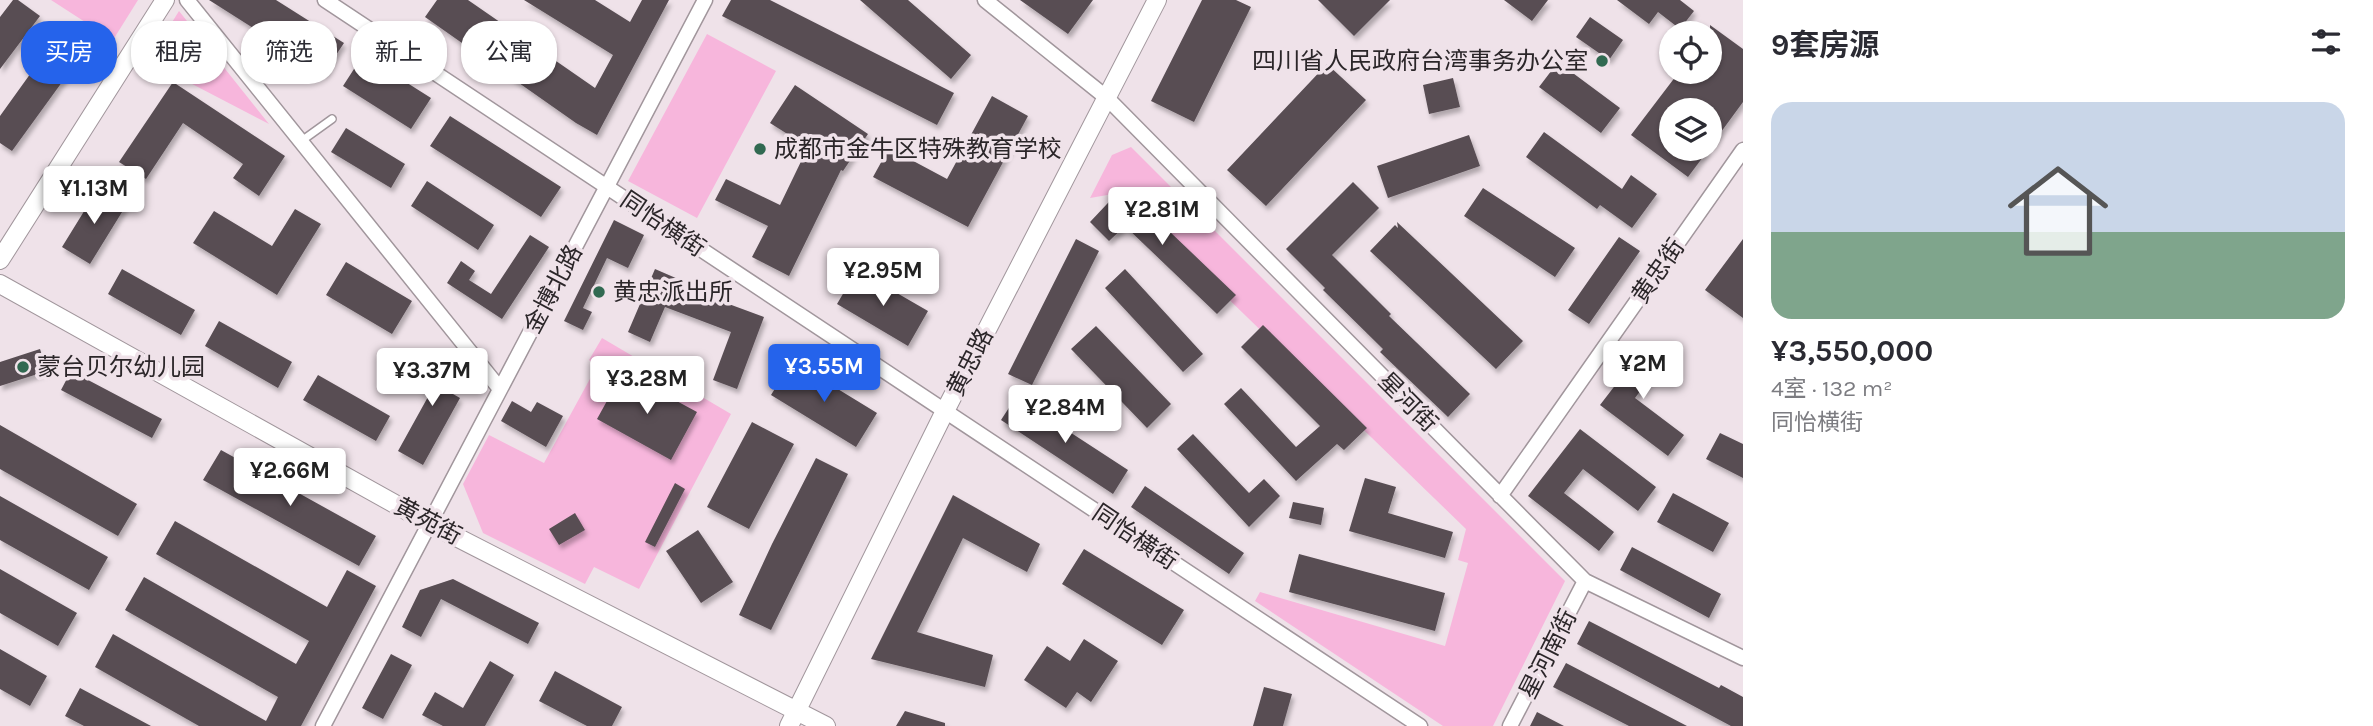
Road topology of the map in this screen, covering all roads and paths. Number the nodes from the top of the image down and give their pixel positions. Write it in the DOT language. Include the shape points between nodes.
graph roads {
  1 [pos="164,0"];
  2 [pos="187,0"];
  3 [pos="325,0"];
  4 [pos="705,0"];
  5 [pos="985,0"];
  6 [pos="1157,0"];
  7 [pos="1107,98"];
  8 [pos="332,119"];
  9 [pos="300,142"];
  10 [pos="1743,150"];
  11 [pos="607,186"];
  12 [pos="0,260"];
  13 [pos="0,284"];
  14 [pos="500,389"];
  15 [pos="945,411"];
  16 [pos="1500,496"];
  17 [pos="429,523"];
  18 [pos="1585,581"];
  19 [pos="1743,658"];
  20 [pos="793,718"];
  21 [pos="323,726"];
  22 [pos="826,726"];
  23 [pos="1420,726"];
  24 [pos="1510,726"];
  1 -- 12 [label="street"];
  2 -- 9 [label="street"];
  3 -- 11 [label="street, 同怡横街"];
  4 -- 11 [label="street, 金博北路"];
  5 -- 7 [label="street, 星河街"];
  6 -- 7 [label="street, 黄忠路"];
  7 -- 15 [label="street, 黄忠路"];
  7 -- 16 [label="street, 星河街"];
  8 -- 9 [label="lane"];
  9 -- 14 [label="street"];
  10 -- 16 [label="street, 黄忠街"];
  11 -- 14 [label="street, 金博北路"];
  11 -- 15 [label="street, 同怡横街"];
  13 -- 17 [label="street, 黄苑街"];
  14 -- 17 [label="street, 金博北路"];
  15 -- 20 [label="street, 黄忠路"];
  15 -- 23 [label="street, 同怡横街"];
  16 -- 18 [label="street, 星河街"];
  17 -- 20 [label="street, 黄苑街"];
  17 -- 21 [label="street, 金博北路"];
  18 -- 19 [label="street, 星河街"];
  18 -- 24 [label="street, 星河南街"];
  20 -- 22 [label="street, 黄苑街"];
}
